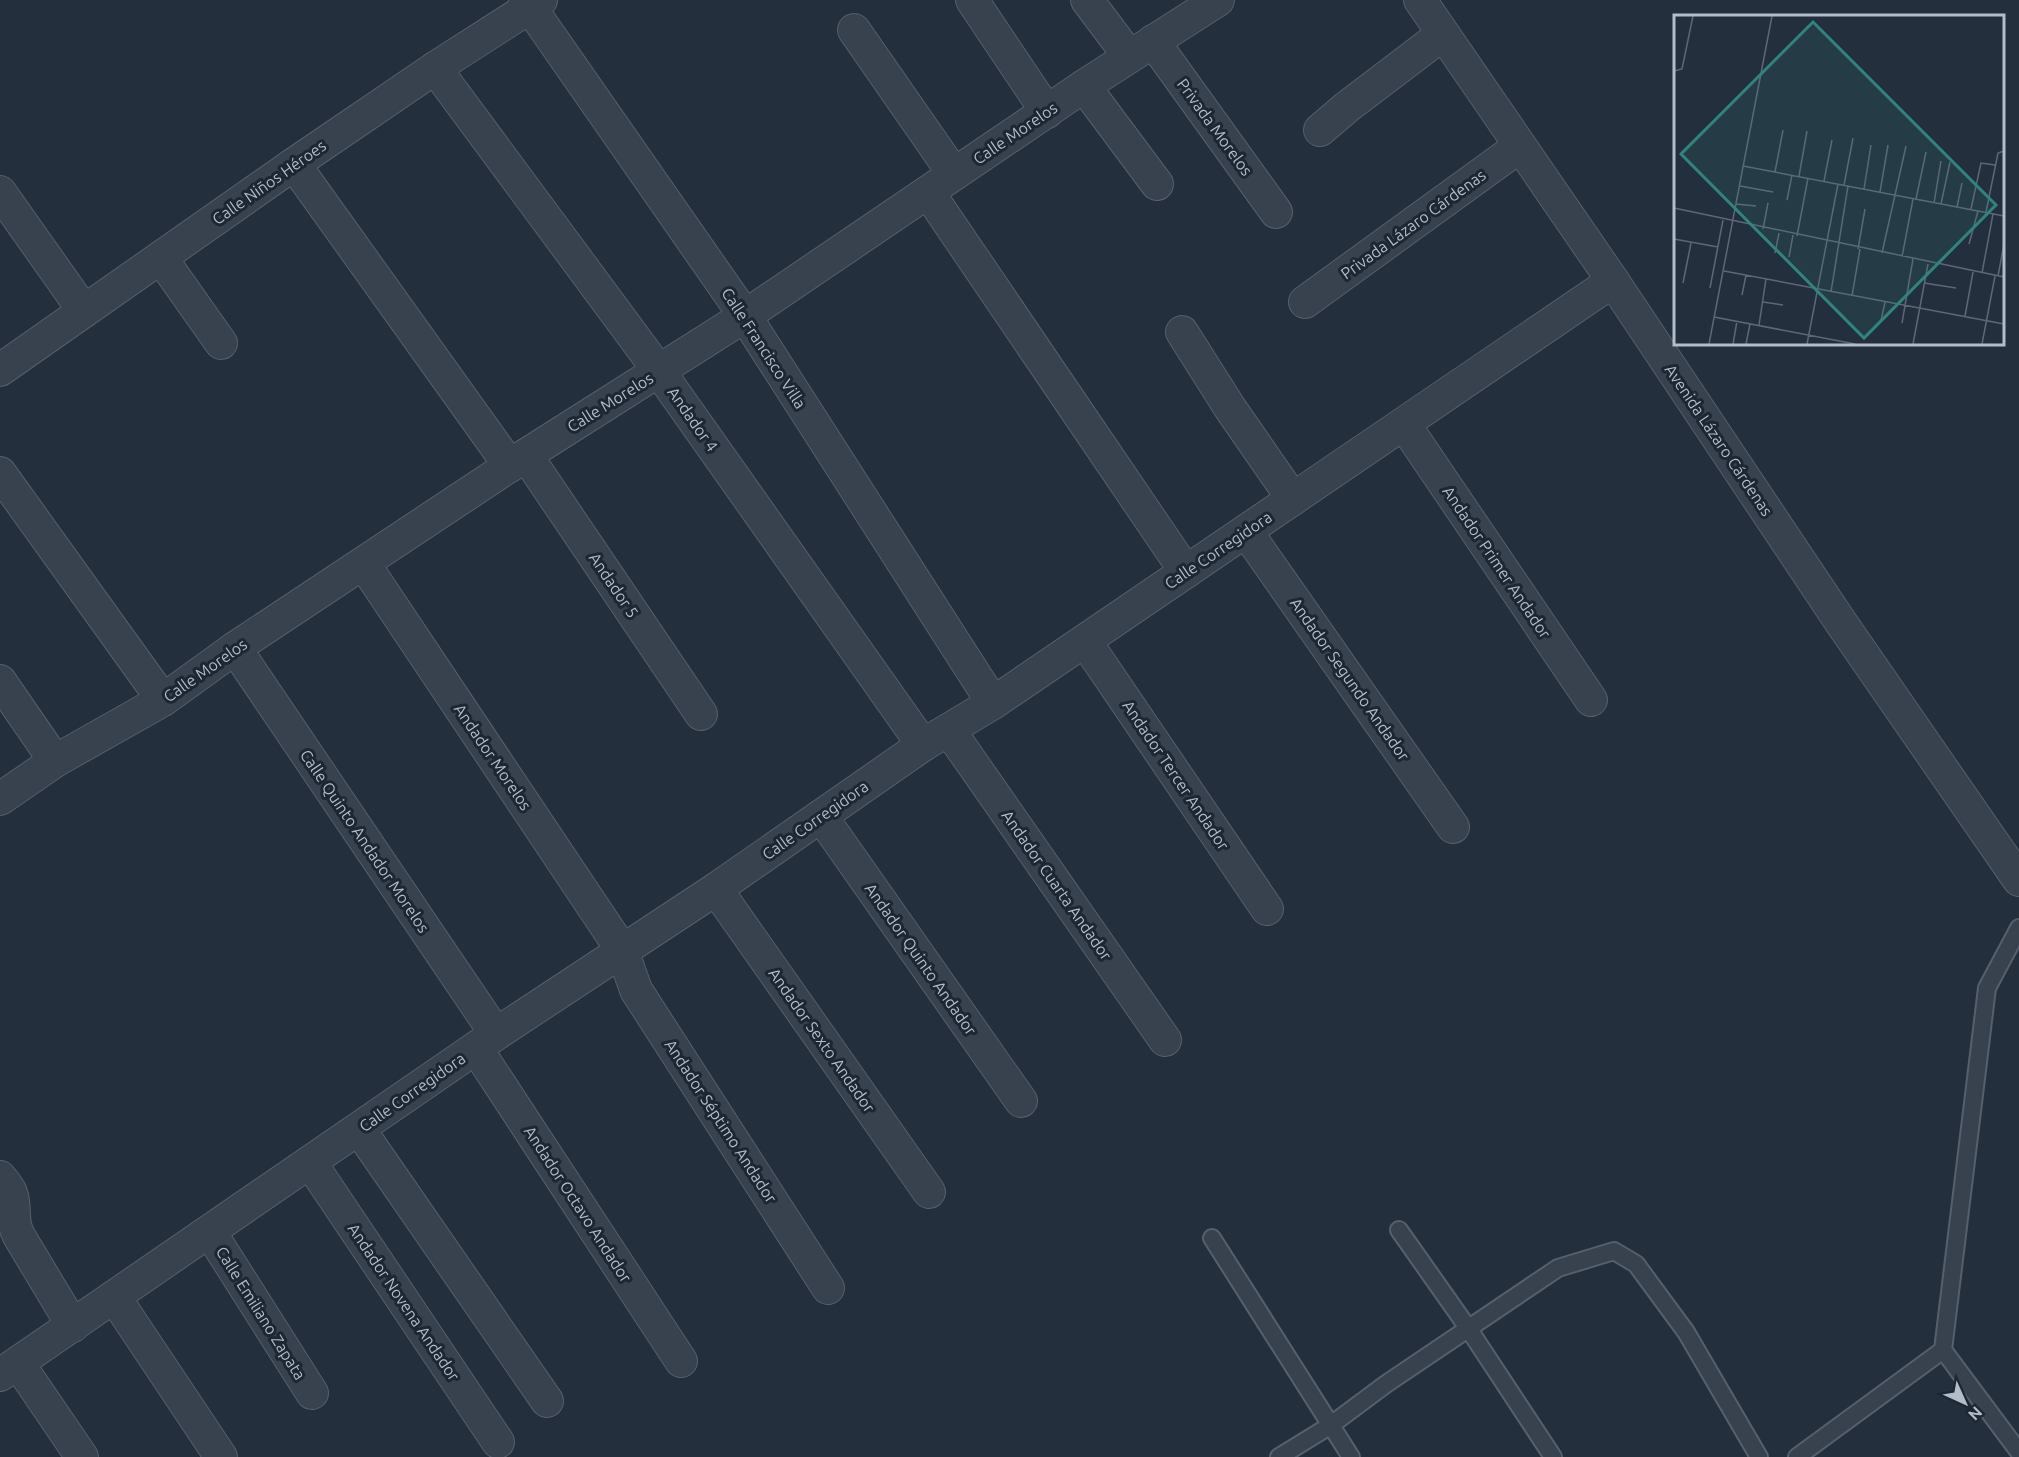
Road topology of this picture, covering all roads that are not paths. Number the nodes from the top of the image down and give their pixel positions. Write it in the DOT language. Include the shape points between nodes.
graph roads {
  1 [pos="972,0"];
  2 [pos="1087,0"];
  3 [pos="1218,0"];
  4 [pos="1420,0"];
  5 [pos="532,2"];
  6 [pos="854,30"];
  7 [pos="1443,34"];
  8 [pos="1141,48"];
  9 [pos="435,68"];
  10 [pos="1084,86"];
  11 [pos="1047,112"];
  12 [pos="1320,130"];
  13 [pos="1520,146"];
  14 [pos="294,164"];
  15 [pos="954,174"];
  16 [pos="1157,184"];
  17 [pos="0,192"];
  18 [pos="928,192"];
  19 [pos="1276,212"];
  20 [pos="161,258"];
  21 [pos="1613,281"];
  22 [pos="1305,302"];
  23 [pos="84,311"];
  24 [pos="745,316"];
  25 [pos="1182,332"];
  26 [pos="221,343"];
  27 [pos="0,370"];
  28 [pos="659,370"];
  29 [pos="1404,423"];
  30 [pos="518,461"];
  31 [pos="0,474"];
  32 [pos="1293,499"];
  33 [pos="1246,531"];
  34 [pos="364,564"];
  35 [pos="1186,572"];
  36 [pos="1084,641"];
  37 [pos="235,648"];
  38 [pos="0,681"];
  39 [pos="163,700"];
  40 [pos="1591,700"];
  41 [pos="993,703"];
  42 [pos="701,714"];
  43 [pos="949,730"];
  44 [pos="923,745"];
  45 [pos="55,761"];
  46 [pos="0,800"];
  47 [pos="821,816"];
  48 [pos="1453,826"];
  49 [pos="2019,880"];
  50 [pos="716,889"];
  51 [pos="1267,909"];
  52 [pos="2019,928"];
  53 [pos="622,950"];
  54 [pos="1166,1040"];
  55 [pos="486,1041"];
  56 [pos="1021,1101"];
  57 [pos="359,1129"];
  58 [pos="310,1162"];
  59 [pos="0,1177"];
  60 [pos="929,1192"];
  61 [pos="1399,1230"];
  62 [pos="210,1232"];
  63 [pos="1212,1238"];
  64 [pos="828,1288"];
  65 [pos="115,1298"];
  66 [pos="73,1326"];
  67 [pos="1468,1328"];
  68 [pos="1943,1350"];
  69 [pos="681,1361"];
  70 [pos="9,1369"];
  71 [pos="312,1393"];
  72 [pos="547,1401"];
  73 [pos="1331,1425"];
  74 [pos="498,1442"];
  75 [pos="2019,1452"];
  76 [pos="82,1457"];
  77 [pos="221,1457"];
  78 [pos="1279,1457"];
  79 [pos="1351,1457"];
  80 [pos="1552,1457"];
  81 [pos="1759,1457"];
  82 [pos="1797,1457"];
  1 -- 11 [label="street"];
  2 -- 8 [label="street, Privada Morelos"];
  3 -- 8 [label="street, Calle Morelos"];
  4 -- 7 [label="street, Avenida Lázaro Cárdenas"];
  5 -- 9 [label="street, Calle Niños Héroes"];
  5 -- 24 [label="street, Calle Francisco Villa"];
  6 -- 15 [label="street"];
  7 -- 12 [label="street"];
  7 -- 13 [label="street, Avenida Lázaro Cárdenas"];
  8 -- 10 [label="street, Calle Morelos"];
  8 -- 19 [label="street, Privada Morelos"];
  9 -- 14 [label="street, Calle Niños Héroes"];
  9 -- 28 [label="street, Andador 4"];
  10 -- 11 [label="street, Calle Morelos"];
  10 -- 16 [label="street"];
  11 -- 15 [label="street, Calle Morelos"];
  13 -- 21 [label="street, Avenida Lázaro Cárdenas"];
  13 -- 22 [label="street, Privada Lázaro Cárdenas"];
  14 -- 20 [label="street, Calle Niños Héroes"];
  14 -- 30 [label="street, Andador 5"];
  15 -- 18 [label="street, Calle Morelos"];
  17 -- 23 [label="street"];
  18 -- 24 [label="street, Calle Morelos"];
  18 -- 35 [label="street"];
  20 -- 23 [label="street, Calle Niños Héroes"];
  20 -- 26 [label="street"];
  21 -- 29 [label="street, Calle Corregidora"];
  21 -- 49 [label="street, Avenida Lázaro Cárdenas"];
  23 -- 27 [label="street, Calle Niños Héroes"];
  24 -- 28 [label="street, Calle Morelos"];
  24 -- 41 [label="street, Calle Francisco Villa"];
  25 -- 32 [label="street"];
  28 -- 30 [label="street, Calle Morelos"];
  28 -- 44 [label="street, Andador 4"];
  29 -- 32 [label="street, Calle Corregidora"];
  29 -- 40 [label="street, Andador Primer Andador"];
  30 -- 34 [label="street, Calle Morelos"];
  30 -- 42 [label="street, Andador 5"];
  31 -- 39 [label="street"];
  32 -- 33 [label="street, Calle Corregidora"];
  33 -- 35 [label="street, Calle Corregidora"];
  33 -- 48 [label="street, Andador Segundo Andador"];
  34 -- 37 [label="street, Calle Morelos"];
  34 -- 53 [label="street, Andador Morelos"];
  35 -- 36 [label="street, Calle Corregidora"];
  36 -- 41 [label="street, Calle Corregidora"];
  36 -- 51 [label="street, Andador Tercer Andador"];
  37 -- 39 [label="street, Calle Morelos"];
  37 -- 55 [label="street, Calle Quinto Andador Morelos"];
  38 -- 45 [label="street"];
  39 -- 45 [label="street, Calle Morelos"];
  41 -- 43 [label="street, Calle Corregidora"];
  43 -- 44 [label="street, Calle Corregidora"];
  43 -- 54 [label="street, Andador Cuarta Andador"];
  44 -- 47 [label="street, Calle Corregidora"];
  45 -- 46 [label="street, Calle Morelos"];
  47 -- 50 [label="street, Calle Corregidora"];
  47 -- 56 [label="street, Andador Quinto Andador"];
  50 -- 53 [label="street, Calle Corregidora"];
  50 -- 60 [label="street, Andador Sexto Andador"];
  52 -- 68 [label="lane" via="1988,987"];
  53 -- 55 [label="street, Calle Corregidora"];
  53 -- 64 [label="street, Andador Séptimo Andador" via="636,990"];
  55 -- 57 [label="street, Calle Corregidora"];
  55 -- 69 [label="street, Andador Octavo Andador"];
  57 -- 58 [label="street, Calle Corregidora"];
  57 -- 72 [label="street"];
  58 -- 62 [label="street, Calle Corregidora"];
  58 -- 74 [label="street, Andador Novena Andador"];
  59 -- 66 [label="street" via="11,1192 13,1224"];
  61 -- 67 [label="lane"];
  62 -- 65 [label="street, Calle Corregidora"];
  62 -- 71 [label="street, Calle Emiliano Zapata"];
  63 -- 73 [label="lane"];
  65 -- 66 [label="street, Calle Corregidora"];
  65 -- 77 [label="street"];
  66 -- 70 [label="street, Calle Corregidora"];
  67 -- 73 [label="lane"];
  67 -- 80 [label="lane"];
  67 -- 81 [label="lane" via="1558,1268 1614,1251 1636,1264 1686,1332"];
  68 -- 75 [label="lane"];
  68 -- 82 [label="lane"];
  70 -- 76 [label="street, Calle Corregidora"];
  73 -- 78 [label="lane"];
  73 -- 79 [label="lane"];
}
